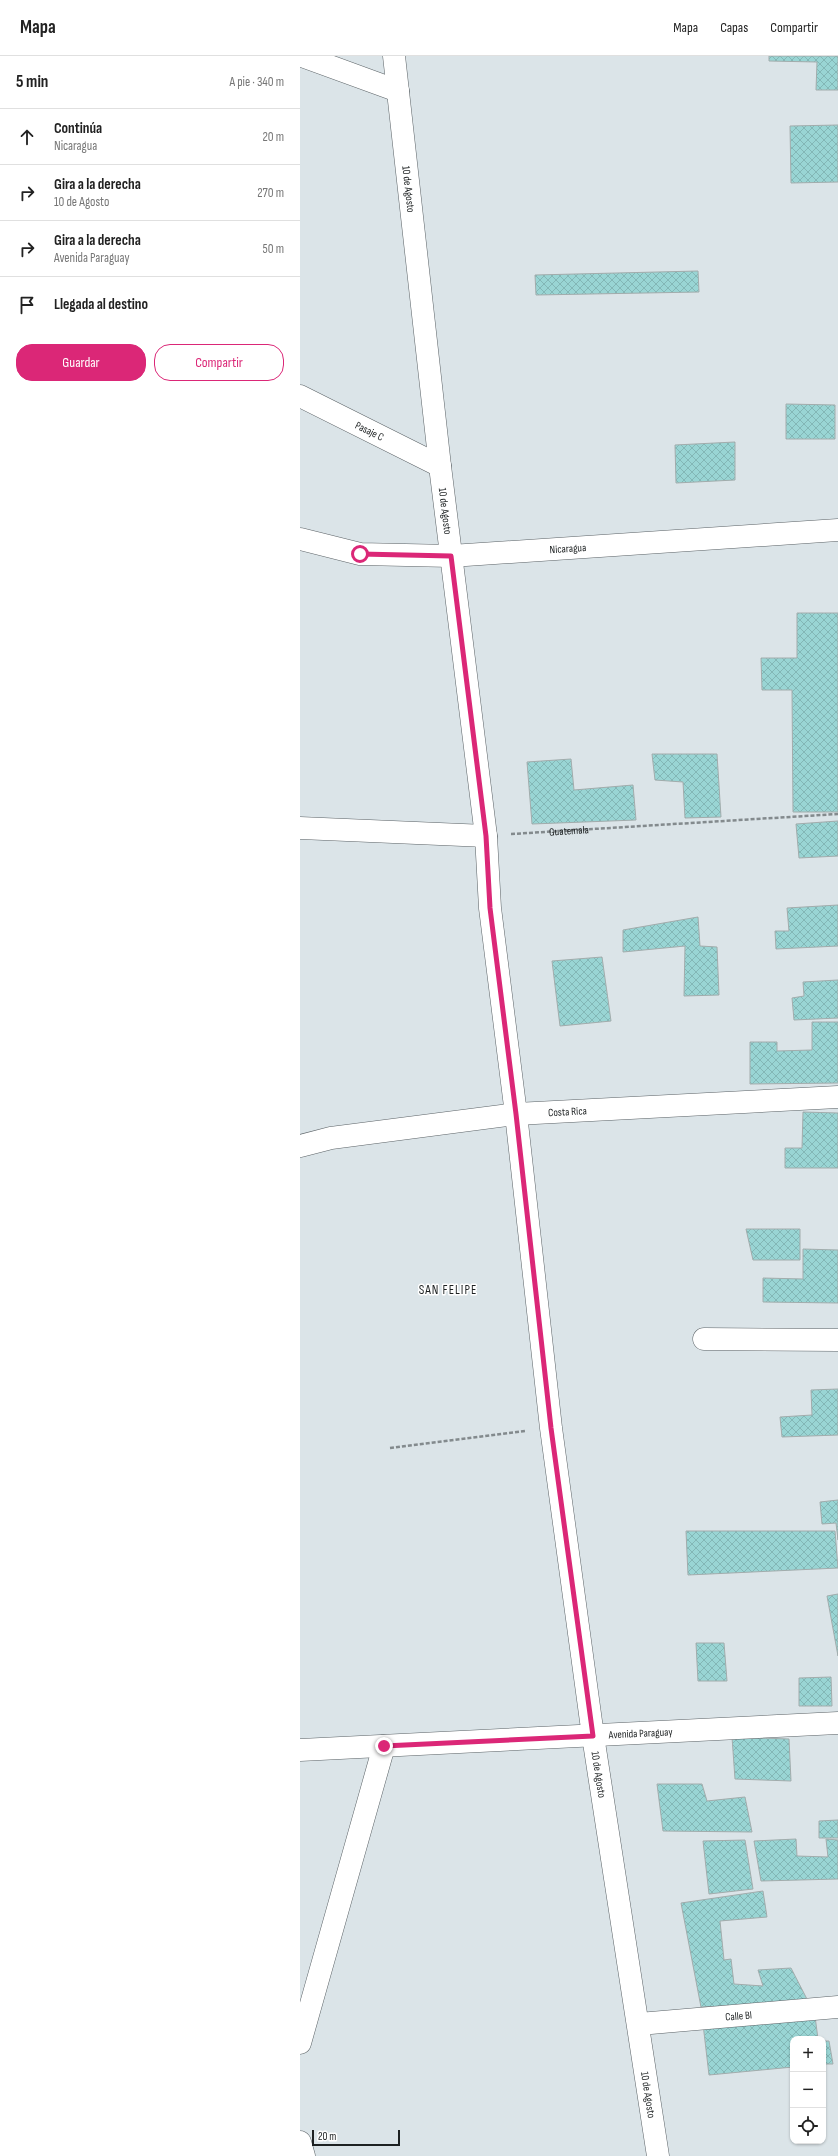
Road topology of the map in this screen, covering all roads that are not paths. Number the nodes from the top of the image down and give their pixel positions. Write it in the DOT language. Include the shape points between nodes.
graph roads {
  1 [pos="302,56"];
  2 [pos="394,56"];
  3 [pos="398,91"];
  4 [pos="300,396"];
  5 [pos="440,466"];
  6 [pos="838,530"];
  7 [pos="300,539"];
  8 [pos="451,556"];
  9 [pos="300,828"];
  10 [pos="486,836"];
  11 [pos="838,1096"];
  12 [pos="516,1114"];
  13 [pos="300,1146"];
  14 [pos="704,1339"];
  15 [pos="838,1340"];
  16 [pos="838,1723"];
  17 [pos="593,1736"];
  18 [pos="384,1746"];
  19 [pos="300,1750"];
  20 [pos="838,2007"];
  21 [pos="639,2024"];
  22 [pos="300,2043"];
  23 [pos="300,2142"];
  24 [pos="304,2156"];
  25 [pos="658,2156"];
  1 -- 3 [label="street"];
  2 -- 3 [label="street, 10 de Agosto"];
  3 -- 5 [label="street, 10 de Agosto"];
  4 -- 5 [label="street, Pasaje C"];
  5 -- 8 [label="street, 10 de Agosto"];
  6 -- 8 [label="street, Nicaragua"];
  7 -- 8 [label="street, Nicaragua" via="360,554"];
  8 -- 10 [label="street, 10 de Agosto"];
  9 -- 10 [label="street"];
  10 -- 12 [label="street, 10 de Agosto" via="490,908"];
  11 -- 12 [label="street, Costa Rica"];
  12 -- 13 [label="street, Costa Rica" via="331,1138"];
  12 -- 17 [label="street, 10 de Agosto" via="551,1428"];
  14 -- 15 [label="street"];
  16 -- 17 [label="street, Avenida Paraguay"];
  17 -- 18 [label="street, Avenida Paraguay"];
  17 -- 21 [label="street, 10 de Agosto"];
  18 -- 19 [label="street, Avenida Paraguay"];
  18 -- 22 [label="street"];
  20 -- 21 [label="street, Calle BI"];
  21 -- 25 [label="street, 10 de Agosto"];
  23 -- 24 [label="street"];
}
